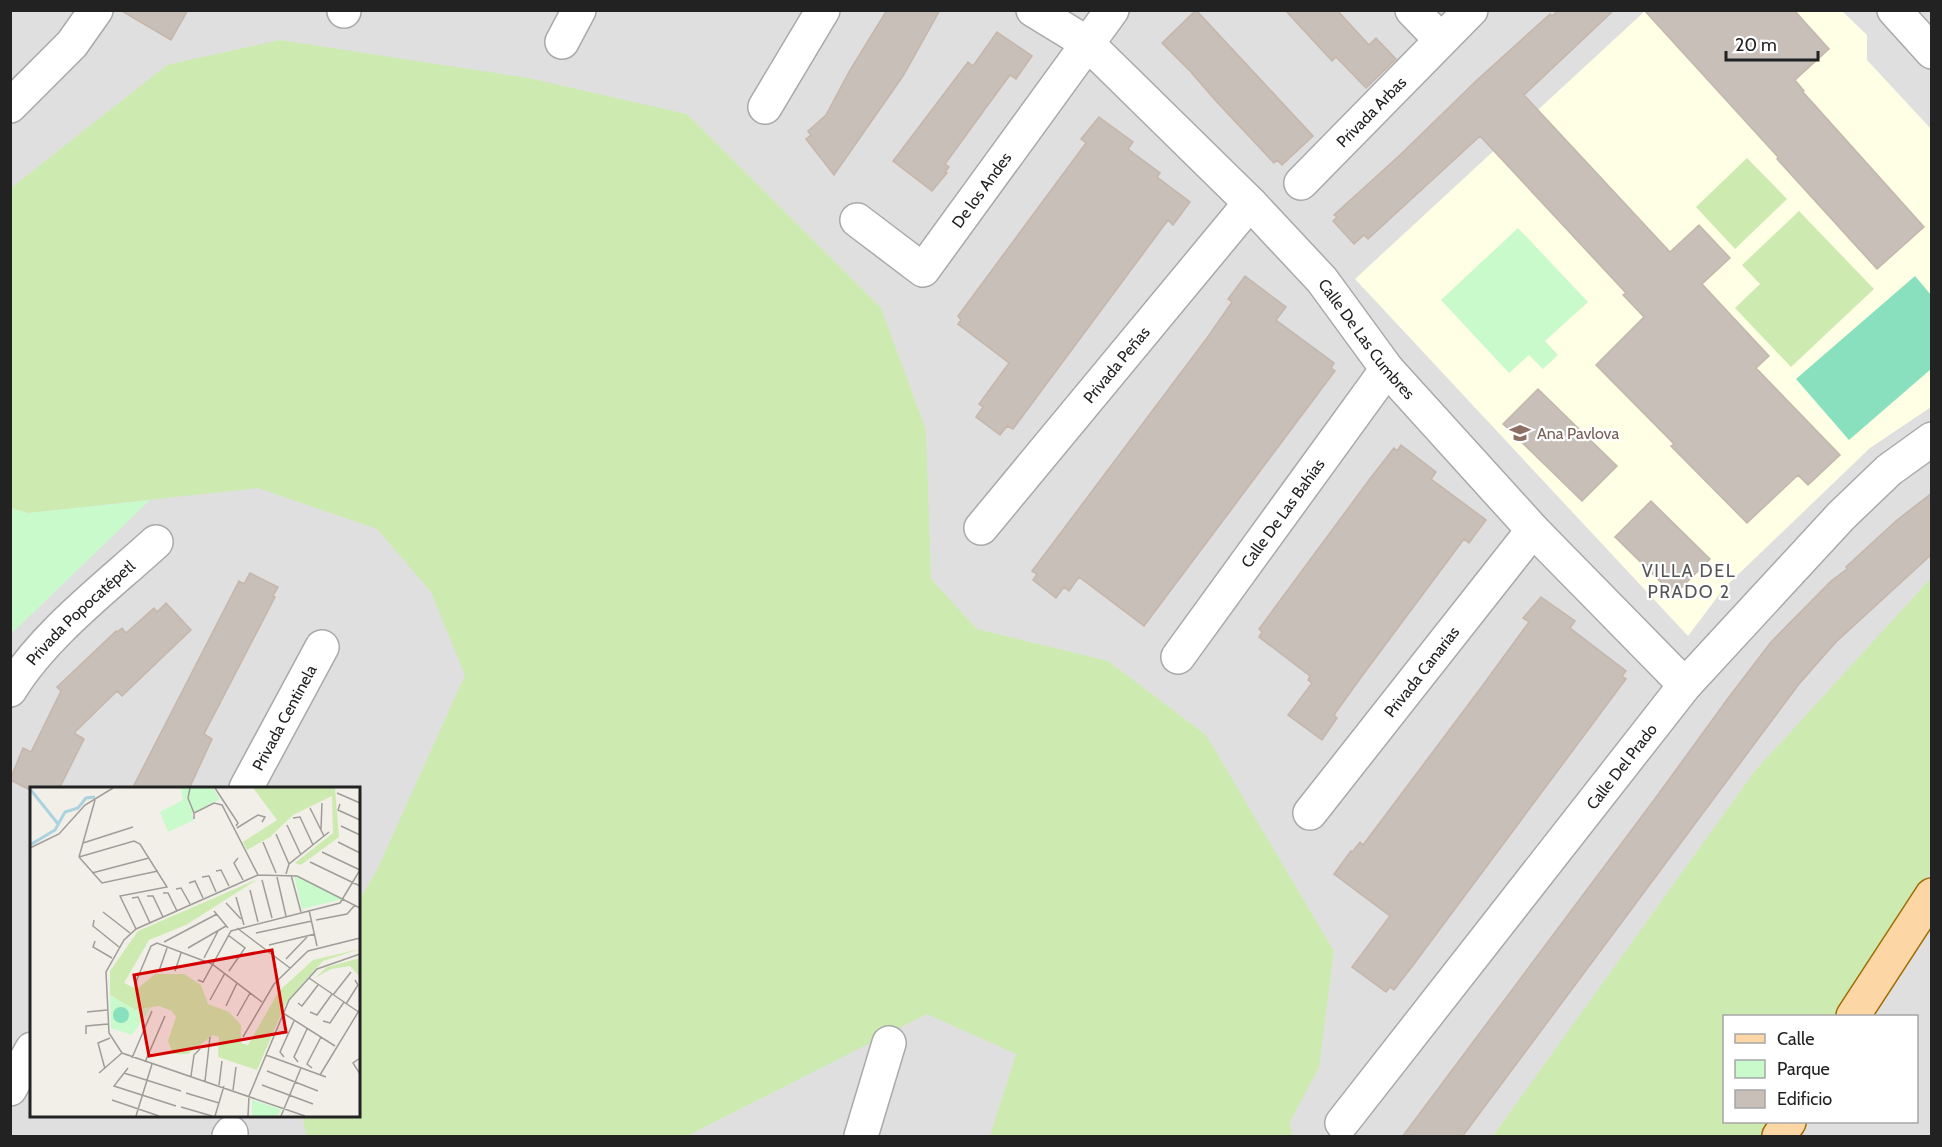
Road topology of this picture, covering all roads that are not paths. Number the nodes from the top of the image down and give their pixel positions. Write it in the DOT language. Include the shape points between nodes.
graph roads {
  1 [pos="96,10"];
  2 [pos="579,10"];
  3 [pos="823,10"];
  4 [pos="1033,10"];
  5 [pos="1112,10"];
  6 [pos="1412,10"];
  7 [pos="1472,10"];
  8 [pos="1894,10"];
  9 [pos="1441,40"];
  10 [pos="561,42"];
  11 [pos="1087,43"];
  12 [pos="1932,52"];
  13 [pos="10,106"];
  14 [pos="765,107"];
  15 [pos="1301,183"];
  16 [pos="1250,203"];
  17 [pos="857,220"];
  18 [pos="1387,369"];
  19 [pos="1932,439"];
  20 [pos="981,528"];
  21 [pos="1533,530"];
  22 [pos="156,542"];
  23 [pos="321,647"];
  24 [pos="1178,657"];
  25 [pos="1685,685"];
  26 [pos="10,690"];
  27 [pos="247,787"];
  28 [pos="1310,813"];
  29 [pos="1932,895"];
  30 [pos="1853,1015"];
  31 [pos="889,1043"];
  32 [pos="30,1053"];
  33 [pos="10,1089"];
  34 [pos="1342,1123"];
  35 [pos="1788,1123"];
  36 [pos="861,1137"];
  37 [pos="1779,1137"];
  1 -- 13 [label="street" via="72,44"];
  2 -- 10 [label="street"];
  3 -- 14 [label="street"];
  4 -- 11 [label="street, Calle De Las Cumbres"];
  5 -- 11 [label="street"];
  6 -- 9 [label="street"];
  7 -- 9 [label="street, Privada Arbas"];
  8 -- 12 [label="street"];
  9 -- 15 [label="street, Privada Arbas"];
  11 -- 16 [label="street, Calle De Las Cumbres"];
  11 -- 17 [label="street, De los Andes" via="923,270"];
  16 -- 18 [label="street, Calle De Las Cumbres" via="1322,280"];
  16 -- 20 [label="street, Privada Peñas"];
  18 -- 21 [label="street, Calle De Las Cumbres"];
  18 -- 24 [label="street, Calle De Las Bahías"];
  19 -- 25 [label="street, Calle Del Prado" via="1889,470 1841,516"];
  21 -- 25 [label="street, Calle De Las Cumbres"];
  21 -- 28 [label="street, Privada Canarias"];
  22 -- 26 [label="street, Privada Popocatépetl" via="68,622 21,672"];
  23 -- 27 [label="street, Privada Centinela"];
  25 -- 34 [label="street, Calle Del Prado"];
  29 -- 30 [label="main road"];
  31 -- 36 [label="street"];
  32 -- 33 [label="street"];
  35 -- 37 [label="main road"];
}
